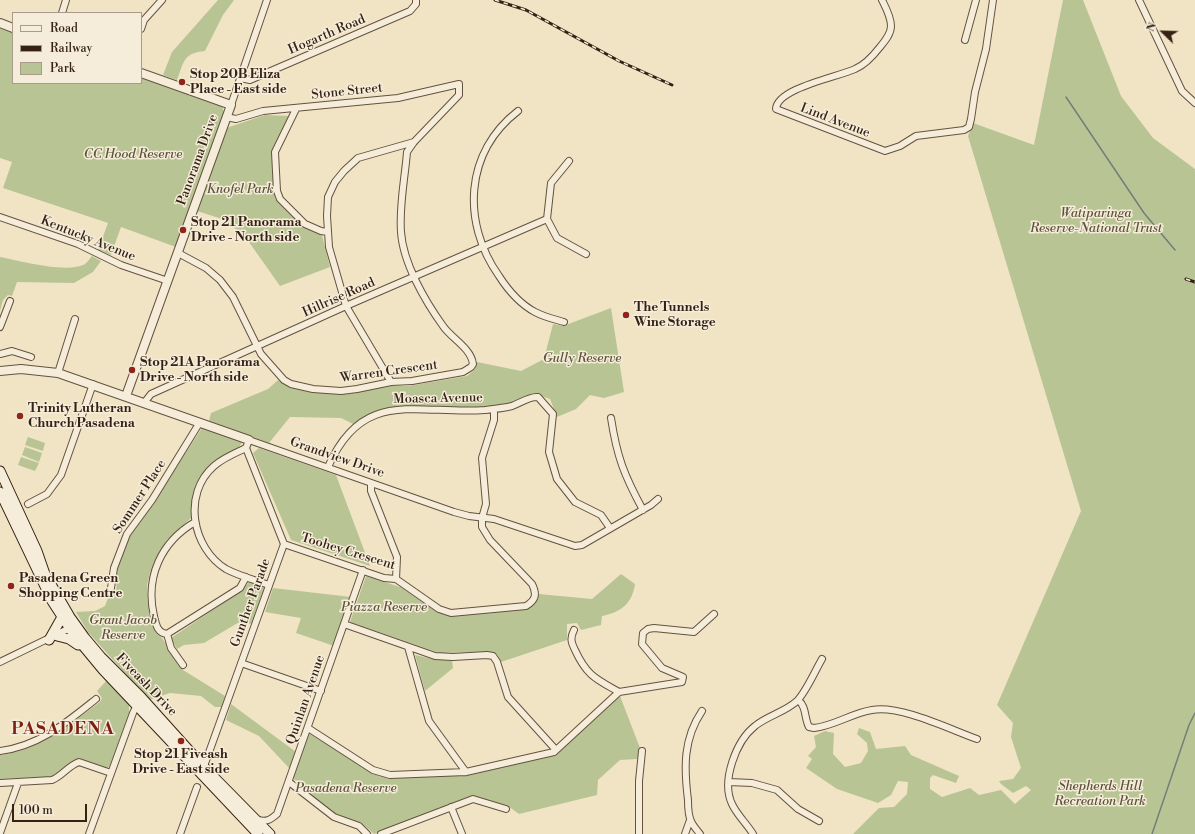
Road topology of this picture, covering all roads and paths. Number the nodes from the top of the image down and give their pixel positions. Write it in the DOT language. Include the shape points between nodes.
graph roads {
  1 [pos="66,0"];
  2 [pos="162,0"];
  3 [pos="267,0"];
  4 [pos="416,0"];
  5 [pos="882,0"];
  6 [pos="976,0"];
  7 [pos="993,0"];
  8 [pos="1139,0"];
  9 [pos="62,12"];
  10 [pos="0,23"];
  11 [pos="142,26"];
  12 [pos="12,28"];
  13 [pos="965,40"];
  14 [pos="142,73"];
  15 [pos="240,78"];
  16 [pos="1195,103"];
  17 [pos="231,105"];
  18 [pos="296,108"];
  19 [pos="518,111"];
  20 [pos="226,117"];
  21 [pos="414,142"];
  22 [pos="569,161"];
  23 [pos="0,217"];
  24 [pos="547,219"];
  25 [pos="328,232"];
  26 [pos="482,247"];
  27 [pos="178,253"];
  28 [pos="586,254"];
  29 [pos="414,277"];
  30 [pos="168,281"];
  31 [pos="10,301"];
  32 [pos="346,306"];
  33 [pos="75,319"];
  34 [pos="564,322"];
  35 [pos="0,328"];
  36 [pos="257,347"];
  37 [pos="0,354"];
  38 [pos="31,357"];
  39 [pos="0,371"];
  40 [pos="58,373"];
  41 [pos="391,382"];
  42 [pos="94,384"];
  43 [pos="126,396"];
  44 [pos="144,403"];
  45 [pos="494,409"];
  46 [pos="611,418"];
  47 [pos="200,422"];
  48 [pos="247,444"];
  49 [pos="328,467"];
  50 [pos="0,471"];
  51 [pos="3,483"];
  52 [pos="372,483"];
  53 [pos="0,492"];
  54 [pos="658,499"];
  55 [pos="28,504"];
  56 [pos="643,510"];
  57 [pos="482,518"];
  58 [pos="195,522"];
  59 [pos="610,528"];
  60 [pos="284,544"];
  61 [pos="363,570"];
  62 [pos="246,577"];
  63 [pos="396,579"];
  64 [pos="269,584"];
  65 [pos="111,588"];
  66 [pos="714,614"];
  67 [pos="62,617"];
  68 [pos="344,624"];
  69 [pos="73,627"];
  70 [pos="574,630"];
  71 [pos="167,634"];
  72 [pos="53,638"];
  73 [pos="408,647"];
  74 [pos="84,649"];
  75 [pos="822,659"];
  76 [pos="0,662"];
  77 [pos="241,663"];
  78 [pos="183,665"];
  79 [pos="321,691"];
  80 [pos="619,692"];
  81 [pos="96,699"];
  82 [pos="798,700"];
  83 [pos="139,701"];
  84 [pos="702,711"];
  85 [pos="308,728"];
  86 [pos="977,739"];
  87 [pos="556,750"];
  88 [pos="0,751"];
  89 [pos="642,751"];
  90 [pos="203,770"];
  91 [pos="466,772"];
  92 [pos="111,773"];
  93 [pos="289,782"];
  94 [pos="729,782"];
  95 [pos="0,783"];
  96 [pos="18,783"];
  97 [pos="197,787"];
  98 [pos="451,807"];
  99 [pos="506,808"];
  100 [pos="256,820"];
  101 [pos="690,820"];
  102 [pos="819,820"];
  103 [pos="0,833"];
  104 [pos="89,834"];
  105 [pos="180,834"];
  106 [pos="258,834"];
  107 [pos="270,834"];
  108 [pos="367,834"];
  109 [pos="381,834"];
  110 [pos="462,834"];
  111 [pos="638,834"];
  112 [pos="685,834"];
  113 [pos="700,834"];
  114 [pos="753,834"];
  1 -- 9 [label="street"];
  2 -- 11 [label="street" via="144,20"];
  3 -- 15 [label="street, Panorama Drive"];
  4 -- 15 [label="street, Hogarth Road" via="410,11 250,80"];
  5 -- 7 [label="street, Lind Avenue" via="889,14 890,31 885,41 867,61 846,73 790,92 778,103 776,109 887,152 916,136 964,130 969,127 971,119 986,49"];
  6 -- 13 [label="street"];
  8 -- 16 [label="street" via="1182,91"];
  10 -- 12 [label="street"];
  14 -- 17 [label="street"];
  15 -- 17 [label="street, Panorama Drive"];
  17 -- 20 [label="street, Panorama Drive"];
  18 -- 20 [label="street, Stone Street" via="263,111 236,120"];
  18 -- 21 [label="street, Stone Street" via="398,98 459,84 459,95"];
  18 -- 25 [label="street" via="275,152 277,191 280,198 305,224"];
  19 -- 26 [label="street" via="492,137 477,168 475,226"];
  20 -- 27 [label="street, Panorama Drive"];
  21 -- 25 [label="street" via="358,158 344,171 328,197"];
  21 -- 29 [label="street" via="407,152 401,219 401,233"];
  22 -- 24 [label="street" via="551,183"];
  23 -- 30 [label="street, Kentucky Avenue" via="78,244 121,265"];
  24 -- 26 [label="street, Hillrise Road"];
  24 -- 28 [label="street" via="557,238"];
  25 -- 32 [label="street" via="329,247"];
  26 -- 29 [label="street, Hillrise Road"];
  26 -- 34 [label="street" via="493,268 515,296 535,312"];
  27 -- 30 [label="street, Panorama Drive"];
  27 -- 36 [label="street, Warren Crescent" via="206,268 220,280 233,297"];
  29 -- 32 [label="street, Hillrise Road"];
  29 -- 41 [label="street, Warren Crescent" via="442,326 469,353 472,364 463,372"];
  30 -- 43 [label="street, Panorama Drive"];
  31 -- 35 [label="street"];
  32 -- 36 [label="street, Hillrise Road"];
  32 -- 41 [label="street"];
  33 -- 40 [label="street"];
  36 -- 41 [label="street, Warren Crescent" via="284,380 292,384 341,391"];
  36 -- 44 [label="street, Hillrise Road" via="151,394"];
  37 -- 38 [label="street" via="12,351"];
  39 -- 40 [label="street, Grandview Drive" via="21,369"];
  40 -- 42 [label="street, Grandview Drive"];
  42 -- 43 [label="street, Grandview Drive"];
  42 -- 55 [label="street" via="61,475 47,494"];
  43 -- 44 [label="street, Grandview Drive"];
  44 -- 47 [label="street, Grandview Drive"];
  45 -- 49 [label="street, Moasca Avenue" via="412,409 375,414 350,430"];
  45 -- 57 [label="street" via="494,420 482,458 486,504"];
  45 -- 59 [label="street, Moasca Avenue" via="536,396 541,398 553,414 549,452 557,480 575,502 601,515"];
  46 -- 56 [label="street" via="615,448 625,478"];
  47 -- 48 [label="street, Grandview Drive"];
  47 -- 65 [label="street, Sommer Place" via="152,500 127,534 114,568"];
  48 -- 49 [label="street, Grandview Drive"];
  48 -- 58 [label="street" via="214,466 206,476 197,497"];
  48 -- 60 [label="street"];
  49 -- 52 [label="street, Grandview Drive"];
  50 -- 51 [label="main road, Fiveash Drive"];
  51 -- 69 [label="main road, Fiveash Drive" via="37,551 45,574"];
  52 -- 57 [label="street, Grandview Drive" via="454,512"];
  52 -- 63 [label="street" via="371,491 397,557"];
  53 -- 67 [label="main road, Fiveash Drive"];
  54 -- 56 [label="street, Grandview Drive"];
  56 -- 59 [label="street, Grandview Drive"];
  57 -- 59 [label="street, Grandview Drive" via="494,519 574,546 582,545"];
  57 -- 63 [label="street, Toohey Crescent" via="482,527 490,540 532,584 535,590 532,603 526,606 451,613 439,610"];
  58 -- 62 [label="street" via="199,535 212,556 227,569"];
  58 -- 71 [label="street" via="182,529 170,543 153,574 152,608 159,631"];
  60 -- 61 [label="street, Toohey Crescent"];
  60 -- 64 [label="street, Gunther Parade"];
  61 -- 63 [label="street, Toohey Crescent" via="384,578"];
  61 -- 68 [label="street, Quinlan Avenue"];
  62 -- 64 [label="street"];
  62 -- 71 [label="street" via="240,588"];
  64 -- 77 [label="street, Gunther Parade"];
  66 -- 80 [label="street" via="694,632 648,629 641,637 642,644 655,661 662,668 683,677 682,682"];
  67 -- 69 [label="main road, Fiveash Drive"];
  67 -- 72 [label="main road"];
  68 -- 73 [label="street"];
  68 -- 79 [label="street, Quinlan Avenue"];
  69 -- 72 [label="street"];
  69 -- 74 [label="main road, Fiveash Drive"];
  69 -- 83 [label="main road, Fiveash Drive"];
  70 -- 80 [label="street" via="570,636 571,642 582,666 594,677"];
  71 -- 78 [label="street" via="171,648"];
  72 -- 74 [label="main road" via="69,639"];
  72 -- 76 [label="street"];
  73 -- 87 [label="street" via="435,656 493,656 508,697"];
  73 -- 91 [label="street" via="429,721"];
  74 -- 83 [label="main road, Fiveash Drive"];
  75 -- 82 [label="street"];
  77 -- 79 [label="street"];
  77 -- 90 [label="street, Gunther Parade"];
  79 -- 85 [label="street, Quinlan Avenue"];
  80 -- 87 [label="street"];
  81 -- 88 [label="street" via="41,740 16,749"];
  82 -- 86 [label="street" via="809,727 814,728 862,712 884,709 900,711"];
  82 -- 94 [label="street" via="763,720 747,733 733,759"];
  83 -- 90 [label="main road, Fiveash Drive"];
  83 -- 92 [label="street"];
  84 -- 101 [label="street" via="695,722 686,752 684,772"];
  85 -- 91 [label="street" via="373,770 390,775"];
  85 -- 93 [label="street, Quinlan Avenue"];
  87 -- 91 [label="street"];
  89 -- 111 [label="street"];
  90 -- 100 [label="main road, Fiveash Drive"];
  90 -- 106 [label="main road, Fiveash Drive"];
  92 -- 96 [label="street" via="79,762 58,778"];
  92 -- 104 [label="street"];
  93 -- 100 [label="street, Quinlan Avenue" via="277,814 265,822"];
  93 -- 108 [label="street" via="334,817 359,826"];
  94 -- 102 [label="street" via="752,783 777,790 798,809"];
  94 -- 114 [label="street" via="732,804"];
  95 -- 96 [label="street"];
  96 -- 103 [label="street"];
  97 -- 105 [label="street"];
  98 -- 99 [label="street" via="473,799"];
  98 -- 109 [label="street"];
  98 -- 110 [label="street"];
  100 -- 107 [label="main road, Fiveash Drive"];
  101 -- 112 [label="street"];
  101 -- 113 [label="street"];
}
